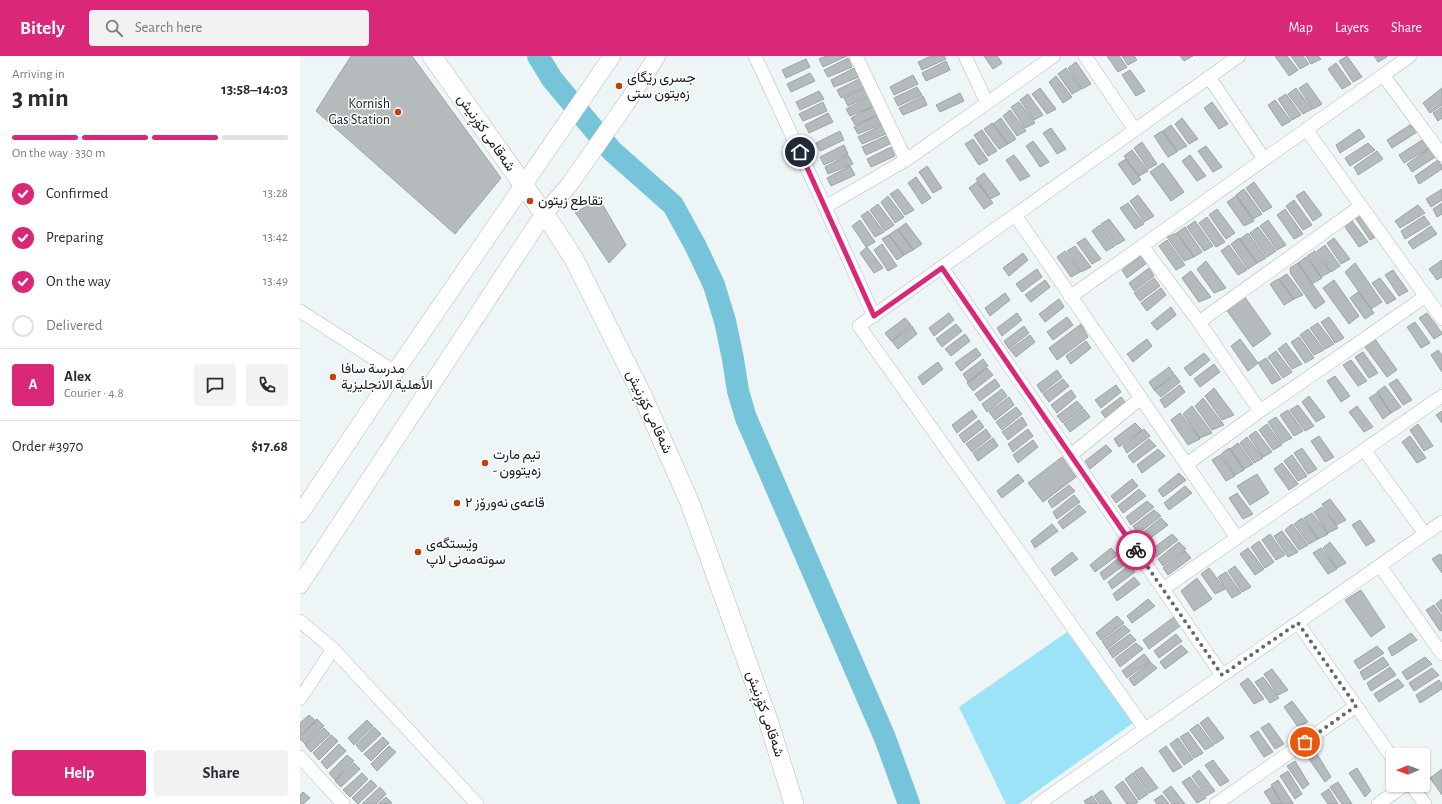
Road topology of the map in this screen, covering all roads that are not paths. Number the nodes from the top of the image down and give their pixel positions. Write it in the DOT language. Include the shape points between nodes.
graph roads {
  1 [pos="432,56"];
  2 [pos="612,56"];
  3 [pos="657,56"];
  4 [pos="755,56"];
  5 [pos="856,56"];
  6 [pos="965,56"];
  7 [pos="1054,56"];
  8 [pos="1085,56"];
  9 [pos="1240,56"];
  10 [pos="1410,56"];
  11 [pos="1383,75"];
  12 [pos="1209,77"];
  13 [pos="987,103"];
  14 [pos="1306,129"];
  15 [pos="1135,130"];
  16 [pos="1442,156"];
  17 [pos="1264,159"];
  18 [pos="906,160"];
  19 [pos="523,186"];
  20 [pos="1361,206"];
  21 [pos="825,207"];
  22 [pos="543,215"];
  23 [pos="1015,215"];
  24 [pos="1142,246"];
  25 [pos="942,268"];
  26 [pos="1426,296"];
  27 [pos="1070,297"];
  28 [pos="300,311"];
  29 [pos="874,316"];
  30 [pos="1442,318"];
  31 [pos="1199,322"];
  32 [pos="395,372"];
  33 [pos="1442,396"];
  34 [pos="1140,398"];
  35 [pos="1260,410"];
  36 [pos="1364,450"];
  37 [pos="1071,455"];
  38 [pos="1186,464"];
  39 [pos="300,514"];
  40 [pos="1442,522"];
  41 [pos="1425,534"];
  42 [pos="1237,538"];
  43 [pos="1380,566"];
  44 [pos="300,586"];
  45 [pos="1163,589"];
  46 [pos="300,621"];
  47 [pos="1298,623"];
  48 [pos="333,649"];
  49 [pos="1441,649"];
  50 [pos="1222,675"];
  51 [pos="300,699"];
  52 [pos="1356,706"];
  53 [pos="1146,728"];
  54 [pos="1386,749"];
  55 [pos="300,757"];
  56 [pos="1395,792"];
  57 [pos="1416,792"];
  58 [pos="343,804"];
  59 [pos="477,804"];
  60 [pos="794,804"];
  61 [pos="1038,804"];
  62 [pos="1216,804"];
  63 [pos="1378,804"];
  64 [pos="1425,804"];
  1 -- 19 [label="main road, شەقامی کۆڕنیش"];
  2 -- 19 [label="street"];
  3 -- 22 [label="street" via="569,185"];
  4 -- 21 [label="street"];
  5 -- 18 [label="street"];
  6 -- 13 [label="street"];
  7 -- 13 [label="street"];
  8 -- 15 [label="street"];
  9 -- 12 [label="street"];
  10 -- 11 [label="street"];
  11 -- 14 [label="street"];
  11 -- 16 [label="street"];
  12 -- 15 [label="street"];
  12 -- 17 [label="street"];
  13 -- 18 [label="street"];
  14 -- 17 [label="street"];
  14 -- 20 [label="street"];
  15 -- 23 [label="street"];
  17 -- 24 [label="street"];
  18 -- 21 [label="street"];
  19 -- 22 [label="main road, شەقامی کۆڕنیش"];
  19 -- 32 [label="street"];
  20 -- 26 [label="street"];
  20 -- 31 [label="street"];
  21 -- 29 [label="street"];
  22 -- 44 [label="street"];
  22 -- 60 [label="main road, شەقامی کۆڕنیش" via="564,243 583,276 668,450 690,503 768,720"];
  23 -- 25 [label="street"];
  23 -- 27 [label="street"];
  24 -- 27 [label="street"];
  24 -- 31 [label="street"];
  25 -- 29 [label="street"];
  25 -- 37 [label="street"];
  26 -- 30 [label="street"];
  26 -- 35 [label="street"];
  27 -- 34 [label="street"];
  28 -- 32 [label="street"];
  29 -- 53 [label="street" via="859,326"];
  31 -- 35 [label="street"];
  32 -- 39 [label="street"];
  33 -- 36 [label="street"];
  34 -- 37 [label="street"];
  34 -- 38 [label="street"];
  35 -- 38 [label="street"];
  36 -- 41 [label="street"];
  36 -- 42 [label="street"];
  37 -- 45 [label="street"];
  38 -- 42 [label="street"];
  40 -- 41 [label="street"];
  41 -- 43 [label="street"];
  42 -- 45 [label="street"];
  43 -- 47 [label="street"];
  43 -- 49 [label="street"];
  45 -- 50 [label="street"];
  46 -- 48 [label="street"];
  47 -- 50 [label="street"];
  47 -- 52 [label="street"];
  48 -- 51 [label="street"];
  48 -- 59 [label="street"];
  50 -- 53 [label="street"];
  52 -- 54 [label="street"];
  52 -- 62 [label="street"];
  53 -- 61 [label="street"];
  55 -- 58 [label="street"];
  56 -- 63 [label="street"];
  57 -- 64 [label="street"];
}
